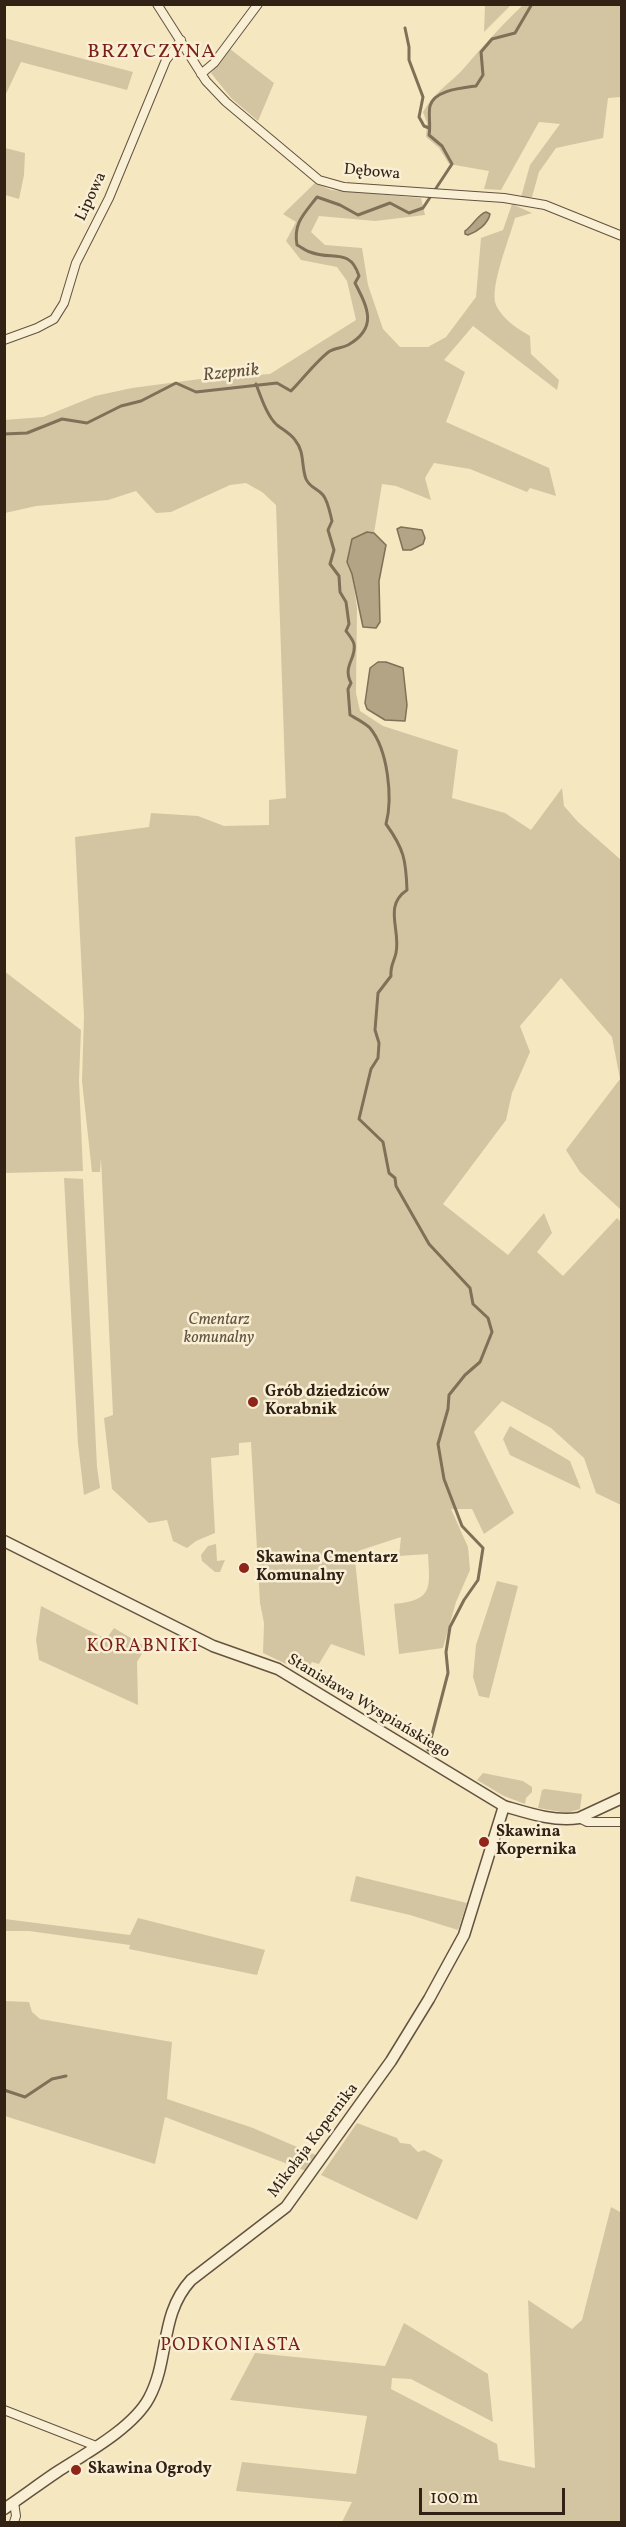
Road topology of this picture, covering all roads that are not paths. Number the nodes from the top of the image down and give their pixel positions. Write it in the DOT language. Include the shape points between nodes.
graph roads {
  1 [pos="157,4"];
  2 [pos="258,4"];
  3 [pos="181,40"];
  4 [pos="201,74"];
  5 [pos="621,236"];
  6 [pos="4,340"];
  7 [pos="4,1541"];
  8 [pos="621,1798"];
  9 [pos="504,1806"];
  10 [pos="579,1818"];
  11 [pos="621,1822"];
  12 [pos="4,2410"];
  13 [pos="96,2446"];
  14 [pos="14,2502"];
  15 [pos="4,2509"];
  16 [pos="14,2523"];
  1 -- 3 [label="street, Dębowa"];
  2 -- 4 [label="street" via="214,63"];
  3 -- 4 [label="street, Dębowa"];
  3 -- 6 [label="street, Lipowa" via="166,60 109,198 76,263 64,303 54,319"];
  4 -- 5 [label="street, Dębowa" via="226,102 319,180 344,188 504,198 545,205"];
  7 -- 9 [label="street, Stanisława Wyspiańskiego" via="213,1646 279,1669"];
  8 -- 10 [label="street, Stanisława Wyspiańskiego"];
  9 -- 10 [label="street, Stanisława Wyspiańskiego" via="537,1816"];
  9 -- 13 [label="street, Mikołaja Kopernika" via="464,1935 391,2061 285,2207 181,2291 167,2326 156,2382 148,2401 118,2431"];
  10 -- 11 [label="street" via="587,1822"];
  12 -- 13 [label="street"];
  13 -- 14 [label="street, Mikołaja Kopernika"];
  14 -- 15 [label="street, Mikołaja Kopernika"];
  14 -- 16 [label="street"];
}
